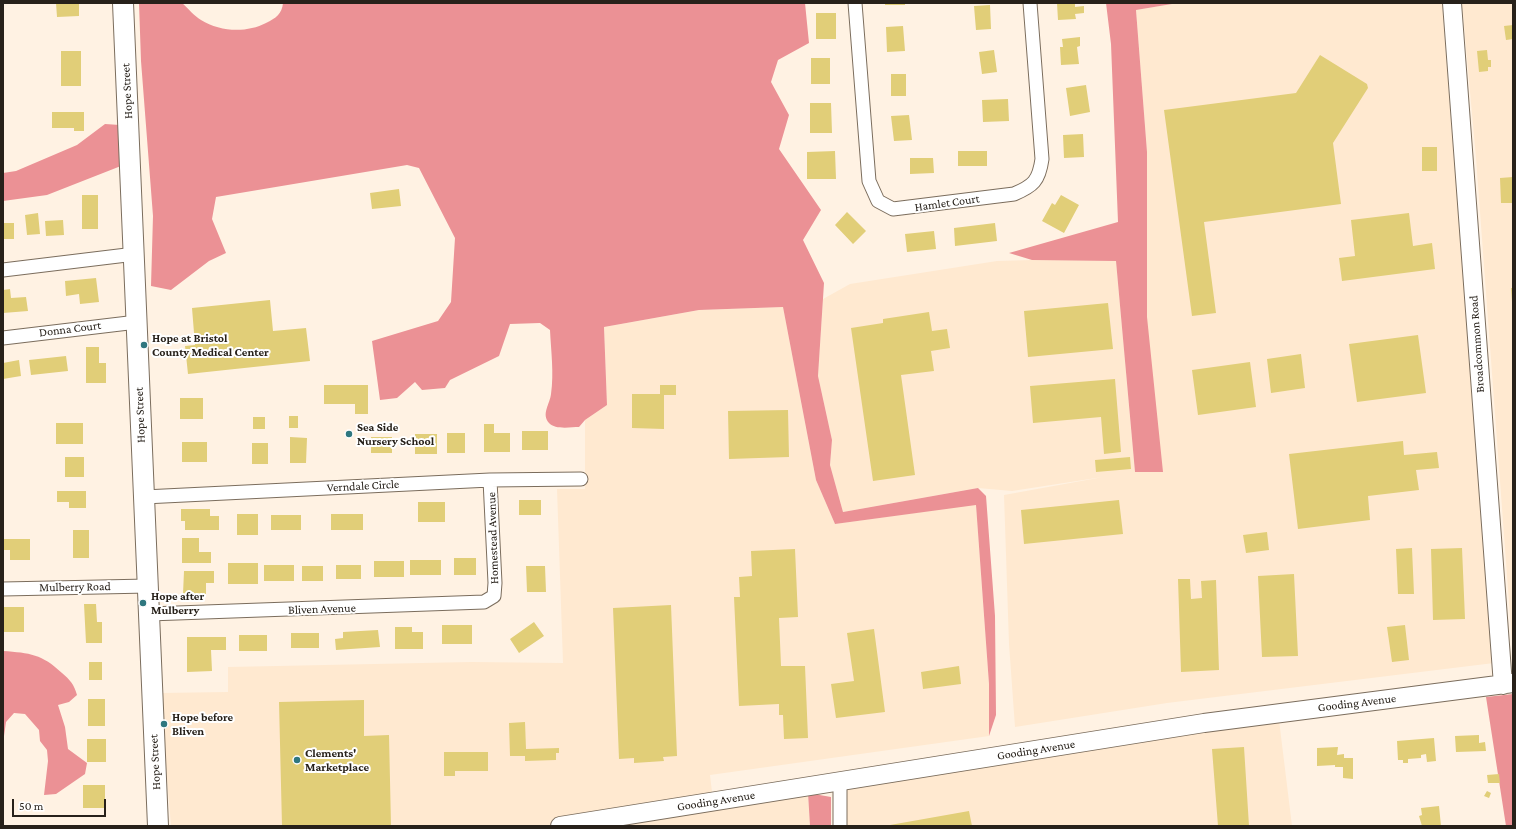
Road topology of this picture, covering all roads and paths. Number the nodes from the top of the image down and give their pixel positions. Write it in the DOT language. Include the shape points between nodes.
graph roads {
  1 [pos="123,3"];
  2 [pos="855,3"];
  3 [pos="1030,3"];
  4 [pos="1452,3"];
  5 [pos="135,254"];
  6 [pos="3,270"];
  7 [pos="137,322"];
  8 [pos="3,338"];
  9 [pos="581,479"];
  10 [pos="490,480"];
  11 [pos="144,497"];
  12 [pos="148,586"];
  13 [pos="3,588"];
  14 [pos="494,596"];
  15 [pos="149,614"];
  16 [pos="1508,684"];
  17 [pos="840,781"];
  18 [pos="158,826"];
  19 [pos="560,826"];
  20 [pos="840,826"];
  1 -- 5 [label="main road, Hope Street"];
  2 -- 3 [label="street, Hamlet Court" via="869,181 878,201 893,209 1014,194 1027,189 1037,179 1042,159"];
  4 -- 16 [label="main road, Broadcommon Road"];
  5 -- 6 [label="street"];
  5 -- 7 [label="main road, Hope Street"];
  7 -- 8 [label="street, Donna Court"];
  7 -- 11 [label="main road, Hope Street"];
  9 -- 10 [label="street, Verndale Circle"];
  10 -- 11 [label="street, Verndale Circle"];
  10 -- 14 [label="street, Homestead Avenue"];
  11 -- 12 [label="main road, Hope Street"];
  12 -- 13 [label="street, Mulberry Road"];
  12 -- 15 [label="main road, Hope Street"];
  14 -- 15 [label="street, Bliven Avenue" via="480,603"];
  15 -- 18 [label="main road, Hope Street"];
  16 -- 17 [label="main road, Gooding Avenue" via="1204,723"];
  17 -- 19 [label="main road, Gooding Avenue"];
  17 -- 20 [label="street"];
}
